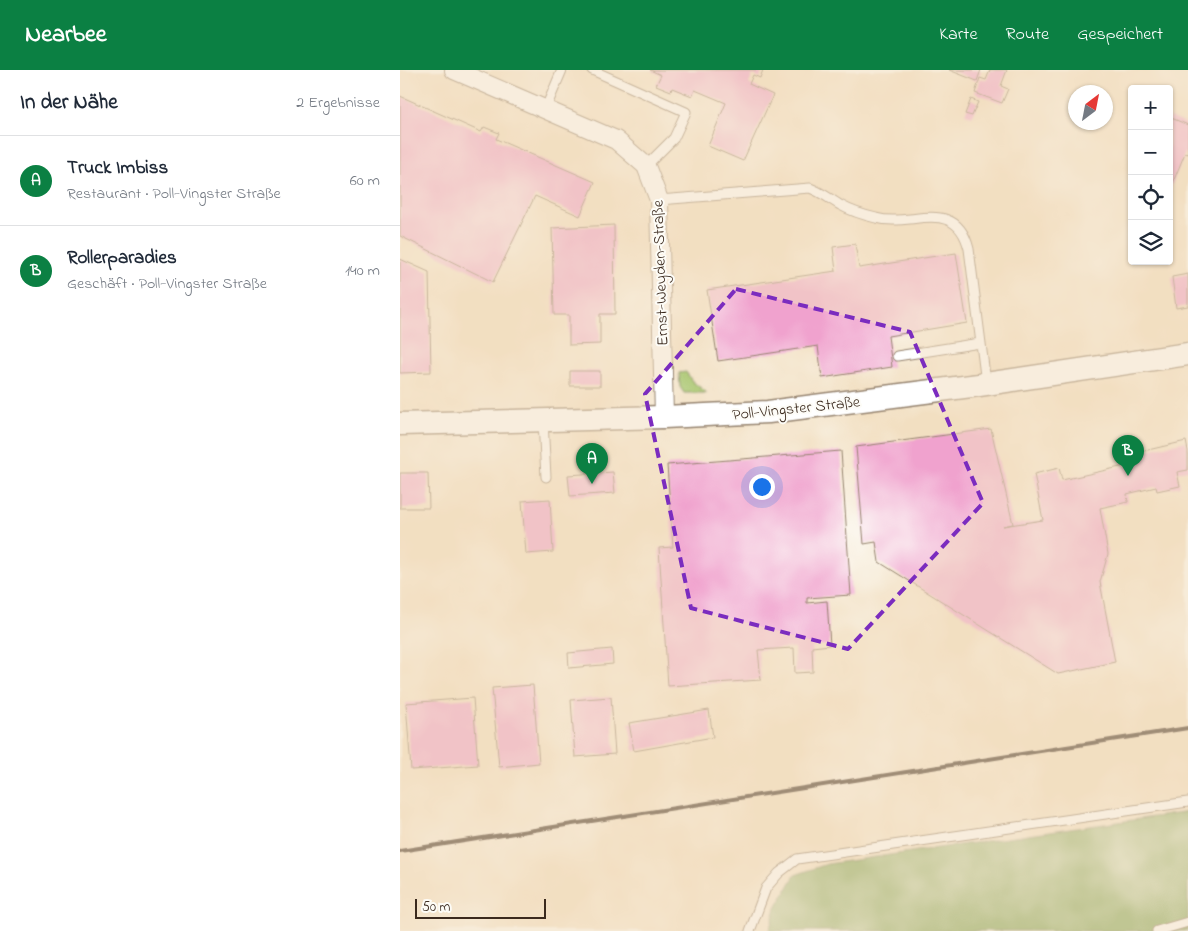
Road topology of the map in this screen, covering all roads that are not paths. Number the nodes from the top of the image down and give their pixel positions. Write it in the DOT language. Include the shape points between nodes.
graph roads {
  1 [pos="454,70"];
  2 [pos="562,70"];
  3 [pos="592,70"];
  4 [pos="544,110"];
  5 [pos="646,166"];
  6 [pos="659,200"];
  7 [pos="980,343"];
  8 [pos="1188,354"];
  9 [pos="896,356"];
  10 [pos="986,383"];
  11 [pos="664,417"];
  12 [pos="544,420"];
  13 [pos="400,424"];
  14 [pos="546,477"];
  15 [pos="1188,802"];
  16 [pos="1188,922"];
  17 [pos="750,931"];
  18 [pos="1157,931"];
  1 -- 4 [label="street, Ernst-Weyden-Straße"];
  2 -- 4 [label="lane"];
  3 -- 5 [label="lane" via="686,112 674,138"];
  4 -- 5 [label="street, Ernst-Weyden-Straße" via="616,140"];
  5 -- 6 [label="street, Ernst-Weyden-Straße"];
  6 -- 7 [label="lane" via="810,188 854,211 881,220 925,217 942,218 956,224 966,236 969,249"];
  6 -- 11 [label="street, Ernst-Weyden-Straße"];
  7 -- 9 [label="lane"];
  7 -- 10 [label="lane"];
  8 -- 10 [label="street, Poll-Vingster Straße"];
  10 -- 11 [label="street, Poll-Vingster Straße" via="768,412"];
  11 -- 12 [label="street, Poll-Vingster Straße"];
  12 -- 13 [label="street, Poll-Vingster Straße"];
  12 -- 14 [label="lane"];
  15 -- 17 [label="lane" via="797,859 779,872 766,888"];
  16 -- 18 [label="lane"];
}
